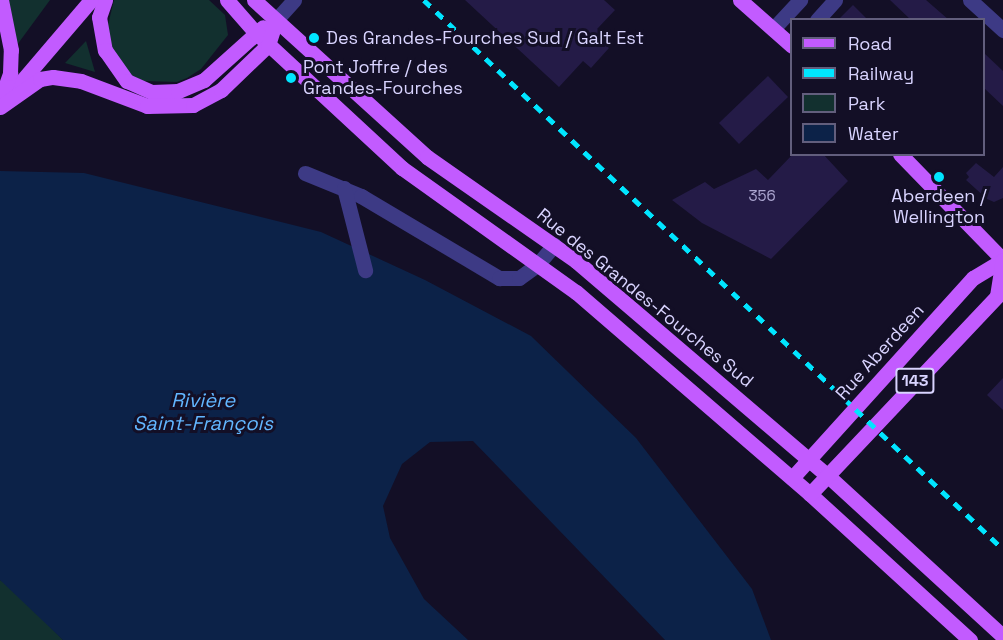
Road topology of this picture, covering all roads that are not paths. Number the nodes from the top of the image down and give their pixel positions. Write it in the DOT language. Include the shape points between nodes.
graph roads {
  1 [pos="1,0"];
  2 [pos="91,0"];
  3 [pos="105,0"];
  4 [pos="227,0"];
  5 [pos="254,0"];
  6 [pos="294,0"];
  7 [pos="740,0"];
  8 [pos="800,0"];
  9 [pos="835,0"];
  10 [pos="970,0"];
  11 [pos="819,18"];
  12 [pos="276,20"];
  13 [pos="773,29"];
  14 [pos="1003,30"];
  15 [pos="254,32"];
  16 [pos="790,44"];
  17 [pos="268,45"];
  18 [pos="0,101"];
  19 [pos="0,107"];
  20 [pos="902,156"];
  21 [pos="305,173"];
  22 [pos="344,188"];
  23 [pos="554,245"];
  24 [pos="1003,260"];
  25 [pos="538,264"];
  26 [pos="365,270"];
  27 [pos="808,459"];
  28 [pos="827,475"];
  29 [pos="792,478"];
  30 [pos="810,494"];
  31 [pos="1003,636"];
  32 [pos="970,640"];
  1 -- 18 [label="main road" via="11,50 10,73"];
  2 -- 19 [label="main road"];
  3 -- 15 [label="main road" via="99,17 105,50 127,81 152,92 178,91 204,80"];
  4 -- 15 [label="main road"];
  5 -- 12 [label="main road, Rue des Grandes-Fourches Sud"];
  6 -- 12 [label="street"];
  7 -- 13 [label="main road"];
  8 -- 13 [label="street"];
  9 -- 11 [label="street"];
  10 -- 14 [label="street"];
  12 -- 15 [label="main road"];
  12 -- 17 [label="main road"];
  12 -- 23 [label="main road, Rue des Grandes-Fourches Sud" via="427,157"];
  13 -- 16 [label="main road"];
  15 -- 17 [label="main road"];
  17 -- 19 [label="main road" via="221,90 193,105 147,106 81,81 53,77 40,79"];
  17 -- 25 [label="main road" via="402,168"];
  20 -- 24 [label="main road"];
  21 -- 22 [label="street"];
  22 -- 25 [label="street" via="499,279 519,278"];
  22 -- 26 [label="street"];
  23 -- 25 [label="street"];
  23 -- 27 [label="main road, Rue des Grandes-Fourches Sud"];
  24 -- 27 [label="main road, Rue Aberdeen / 143" via="973,278"];
  24 -- 28 [label="main road, 143" via="998,296"];
  25 -- 29 [label="main road"];
  27 -- 28 [label="main road, Rue des Grandes-Fourches Sud"];
  27 -- 29 [label="main road, Rue Aberdeen / 143"];
  28 -- 30 [label="main road, 143"];
  28 -- 31 [label="main road, Rue des Grandes-Fourches Sud"];
  29 -- 30 [label="main road"];
  30 -- 32 [label="main road"];
}
